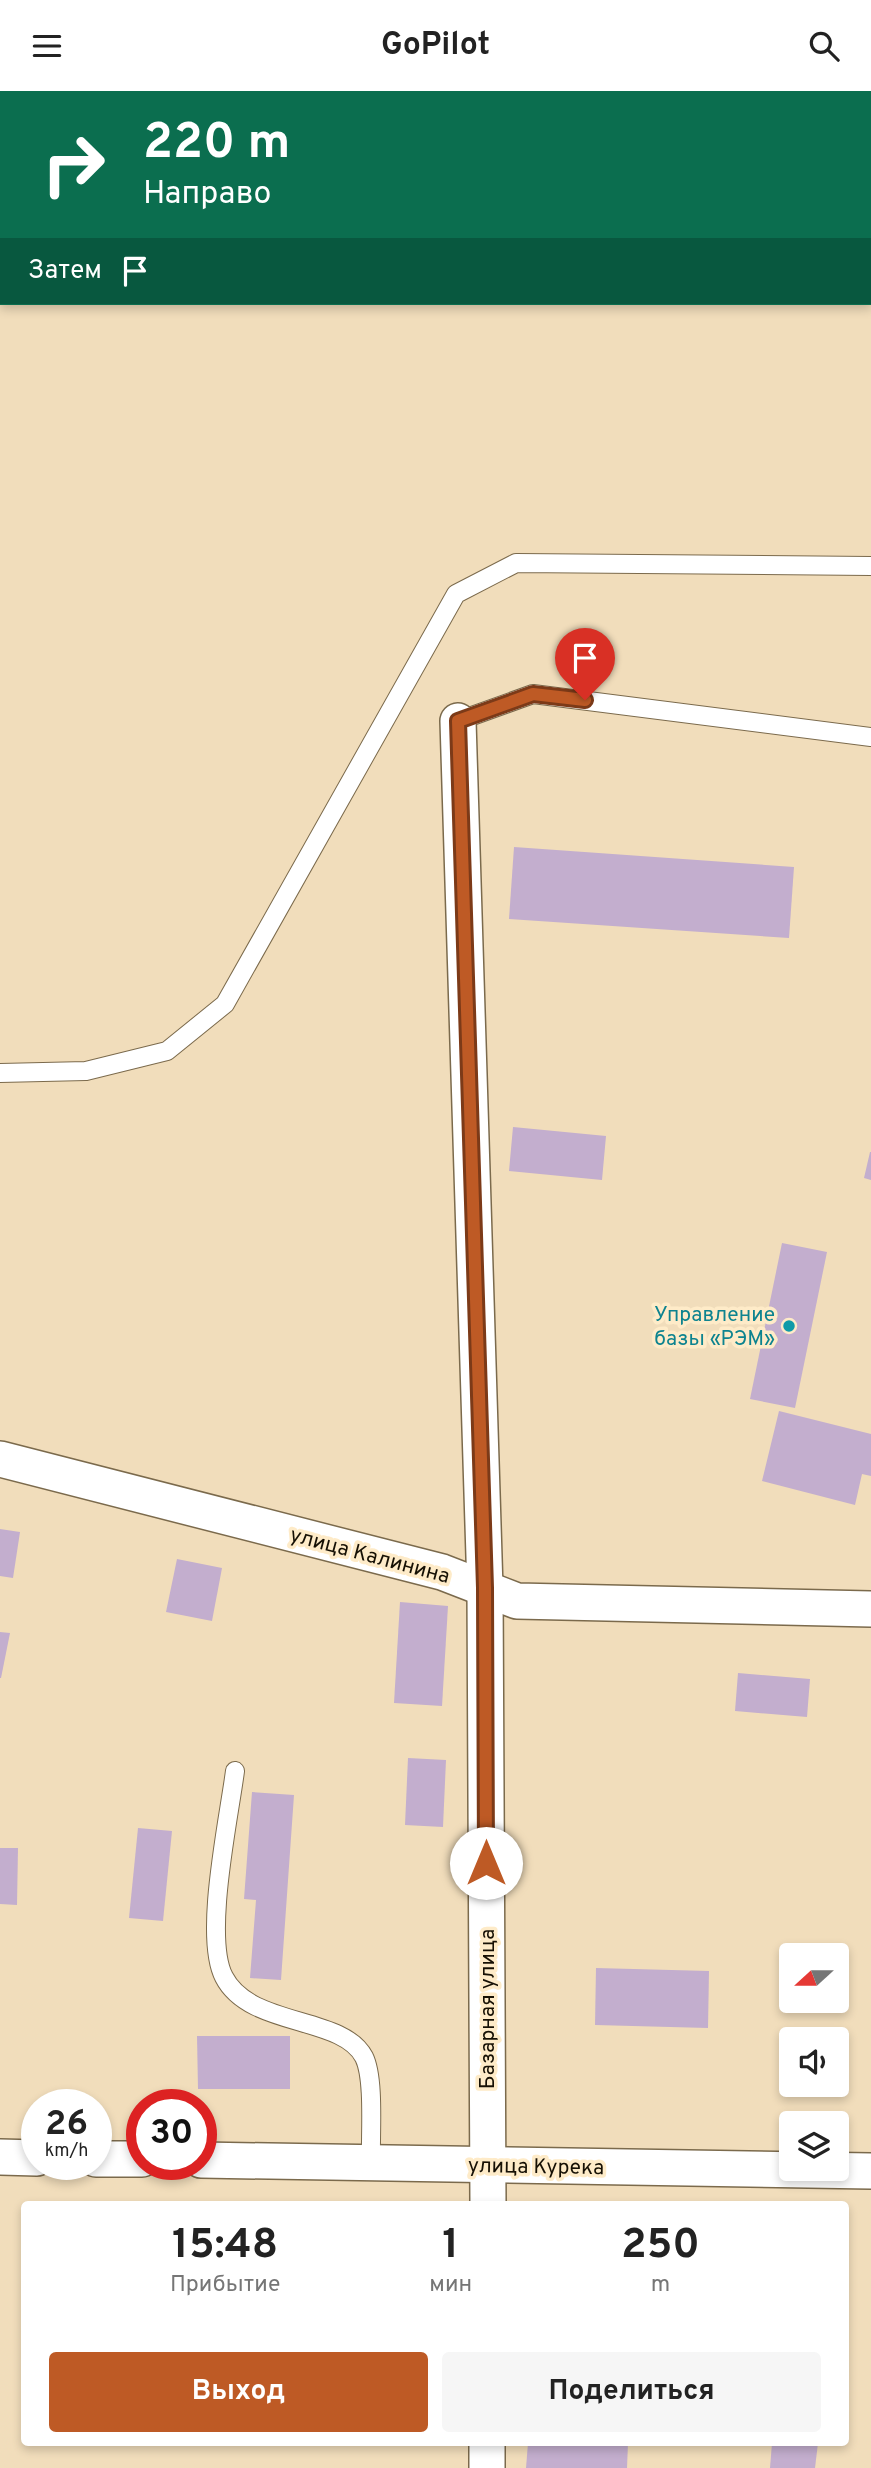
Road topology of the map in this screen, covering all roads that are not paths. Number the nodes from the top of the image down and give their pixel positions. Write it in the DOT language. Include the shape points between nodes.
graph roads {
  1 [pos="871,566"];
  2 [pos="458,721"];
  3 [pos="871,737"];
  4 [pos="0,1073"];
  5 [pos="0,1459"];
  6 [pos="485,1588"];
  7 [pos="871,1609"];
  8 [pos="235,1771"];
  9 [pos="0,2157"];
  10 [pos="21,2158"];
  11 [pos="217,2160"];
  12 [pos="370,2163"];
  13 [pos="488,2165"];
  14 [pos="871,2171"];
  15 [pos="488,2201"];
  16 [pos="487,2446"];
  17 [pos="487,2468"];
  1 -- 4 [label="lane" via="516,563 456,594 225,1004 167,1051 86,1071"];
  2 -- 3 [label="lane" via="533,694"];
  2 -- 6 [label="street, Базарная улица"];
  5 -- 6 [label="street, улица Калинина" via="442,1572"];
  6 -- 7 [label="street, улица Калинина" via="517,1601"];
  6 -- 13 [label="street, Базарная улица"];
  8 -- 12 [label="lane" via="216,1915 217,1956 223,1976 247,2002 342,2036 363,2056 370,2089"];
  9 -- 10 [label="street"];
  11 -- 12 [label="street, улица Курека"];
  12 -- 13 [label="street, улица Курека"];
  13 -- 14 [label="street, улица Курека"];
  13 -- 15 [label="street, Базарная улица"];
  16 -- 17 [label="street"];
}
